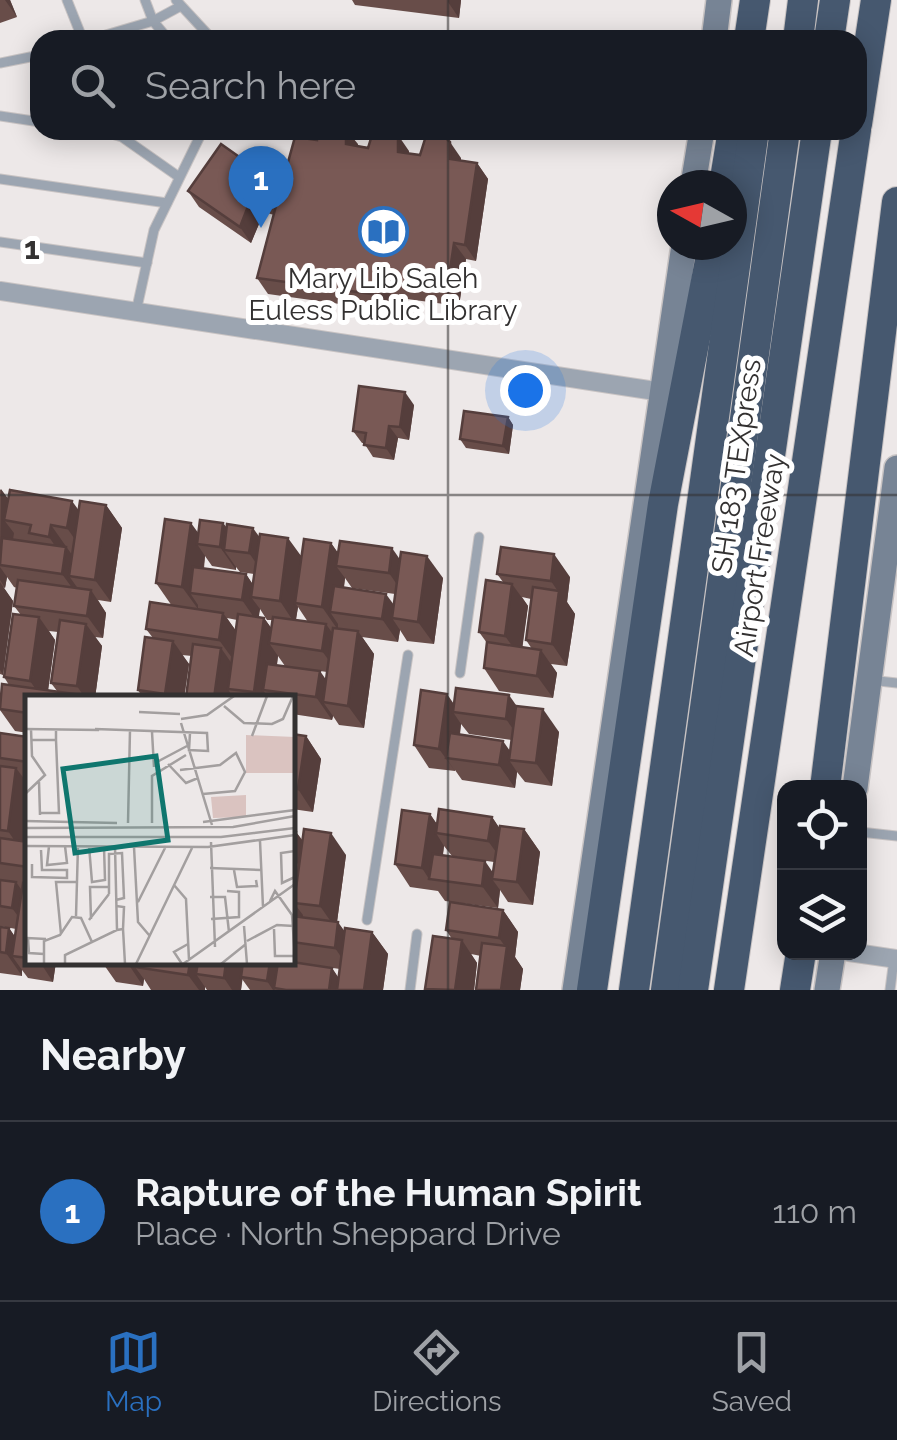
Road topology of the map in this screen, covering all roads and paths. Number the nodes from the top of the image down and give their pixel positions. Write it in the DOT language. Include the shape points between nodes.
graph roads {
  1 [pos="67,0"];
  2 [pos="145,0"];
  3 [pos="719,0"];
  4 [pos="755,0"];
  5 [pos="772,0"];
  6 [pos="803,0"];
  7 [pos="835,0"];
  8 [pos="876,0"];
  9 [pos="178,4"];
  10 [pos="153,21"];
  11 [pos="81,30"];
  12 [pos="121,30"];
  13 [pos="161,30"];
  14 [pos="203,30"];
  15 [pos="715,30"];
  16 [pos="750,30"];
  17 [pos="768,30"];
  18 [pos="799,30"];
  19 [pos="831,30"];
  20 [pos="30,57"];
  21 [pos="867,57"];
  22 [pos="0,63"];
  23 [pos="0,116"];
  24 [pos="30,120"];
  25 [pos="125,140"];
  26 [pos="198,140"];
  27 [pos="700,140"];
  28 [pos="732,140"];
  29 [pos="753,140"];
  30 [pos="784,140"];
  31 [pos="815,140"];
  32 [pos="854,140"];
  33 [pos="696,170"];
  34 [pos="727,170"];
  35 [pos="178,177"];
  36 [pos="0,179"];
  37 [pos="897,202"];
  38 [pos="166,203"];
  39 [pos="0,242"];
  40 [pos="682,260"];
  41 [pos="709,260"];
  42 [pos="146,264"];
  43 [pos="0,291"];
  44 [pos="136,312"];
  45 [pos="662,392"];
  46 [pos="897,468"];
  47 [pos="479,537"];
  48 [pos="891,566"];
  49 [pos="408,655"];
  50 [pos="460,673"];
  51 [pos="870,680"];
  52 [pos="897,683"];
  53 [pos="826,780"];
  54 [pos="856,780"];
  55 [pos="867,833"];
  56 [pos="897,836"];
  57 [pos="367,920"];
  58 [pos="417,934"];
  59 [pos="867,955"];
  60 [pos="896,959"];
  61 [pos="800,960"];
  62 [pos="832,960"];
  63 [pos="410,990"];
  64 [pos="575,990"];
  65 [pos="592,990"];
  66 [pos="634,990"];
  67 [pos="666,990"];
  68 [pos="692,990"];
  69 [pos="729,990"];
  70 [pos="796,990"];
  71 [pos="827,990"];
  72 [pos="890,990"];
  1 -- 11 [label="lane"];
  2 -- 10 [label="lane"];
  3 -- 15 [label="main road"];
  4 -- 16 [label="highway"];
  5 -- 17 [label="highway"];
  6 -- 18 [label="highway"];
  7 -- 19 [label="highway"];
  8 -- 21 [label="highway, Airport Freeway"];
  9 -- 10 [label="lane"];
  9 -- 14 [label="lane"];
  10 -- 12 [label="lane"];
  10 -- 13 [label="lane"];
  20 -- 22 [label="lane"];
  23 -- 24 [label="lane"];
  25 -- 35 [label="lane"];
  26 -- 35 [label="lane"];
  27 -- 33 [label="main road"];
  28 -- 34 [label="highway"];
  29 -- 66 [label="highway"];
  30 -- 67 [label="highway, SH 183 TEXpress"];
  31 -- 68 [label="highway, SH 183 TEXpress"];
  32 -- 69 [label="highway, Airport Freeway"];
  35 -- 38 [label="lane"];
  36 -- 38 [label="lane"];
  37 -- 53 [label="highway"];
  38 -- 42 [label="lane"];
  39 -- 42 [label="lane"];
  40 -- 45 [label="main road"];
  41 -- 65 [label="highway" via="663,504"];
  42 -- 44 [label="lane"];
  43 -- 44 [label="street"];
  44 -- 45 [label="street"];
  45 -- 64 [label="main road"];
  46 -- 48 [label="main road"];
  47 -- 50 [label="lane"];
  48 -- 51 [label="main road"];
  49 -- 57 [label="lane"];
  51 -- 52 [label="lane"];
  51 -- 54 [label="main road"];
  55 -- 56 [label="lane"];
  58 -- 63 [label="lane"];
  59 -- 60 [label="street"];
  60 -- 72 [label="lane"];
  61 -- 70 [label="highway"];
  62 -- 71 [label="main road"];
}
